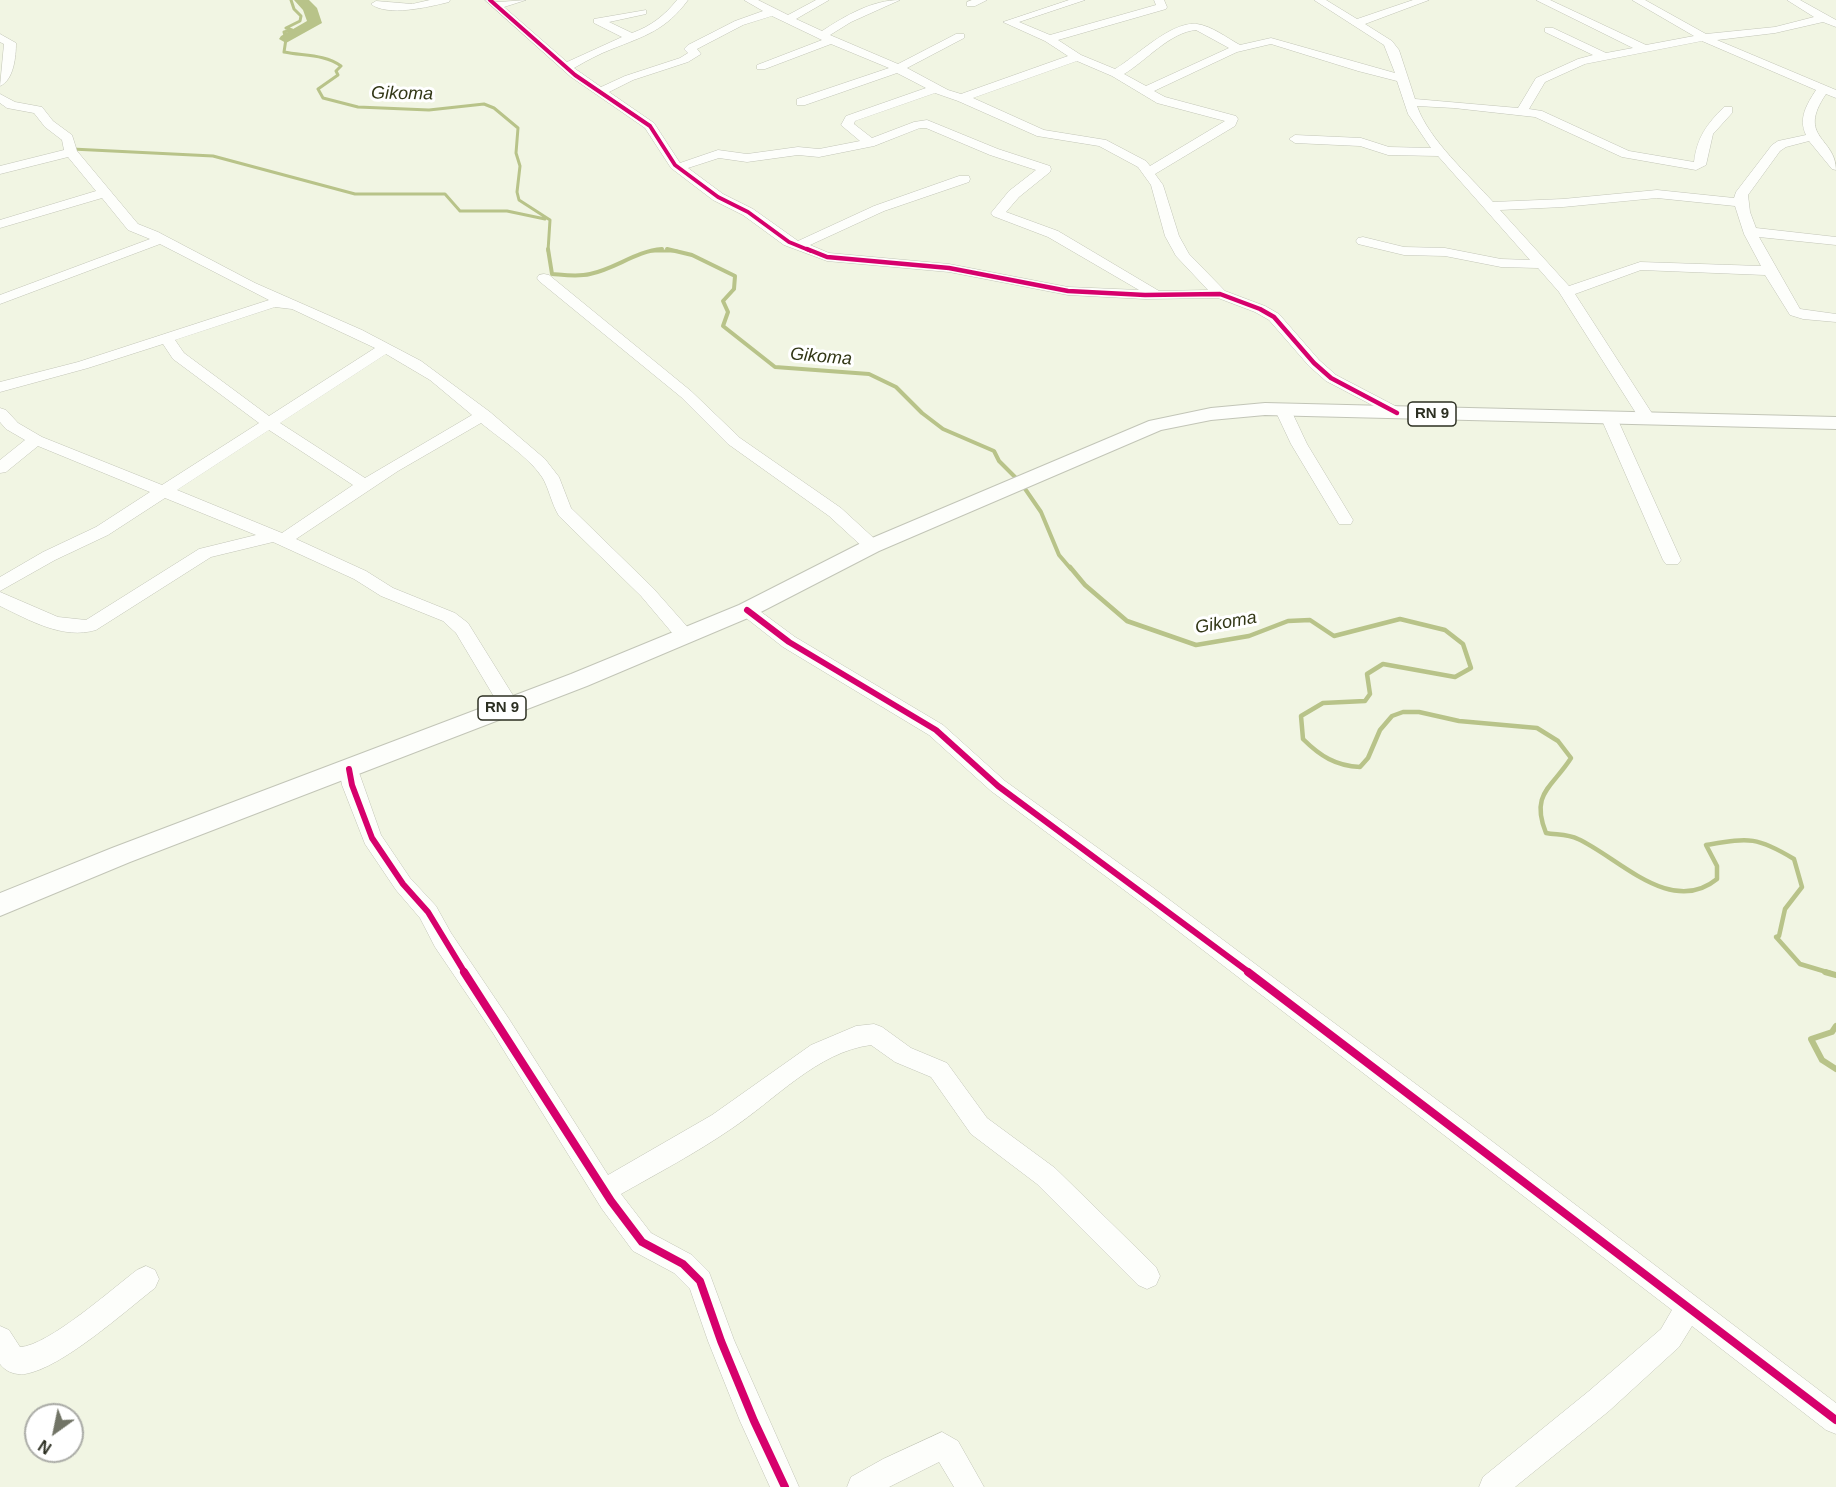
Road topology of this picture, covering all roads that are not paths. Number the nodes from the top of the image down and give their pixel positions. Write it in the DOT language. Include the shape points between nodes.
graph roads {
  1 [pos="445,0"];
  2 [pos="521,0"];
  3 [pos="683,0"];
  4 [pos="824,0"];
  5 [pos="896,0"];
  6 [pos="1080,0"];
  7 [pos="1159,0"];
  8 [pos="1319,0"];
  9 [pos="1424,0"];
  10 [pos="1541,0"];
  11 [pos="1637,0"];
  12 [pos="1792,0"];
  13 [pos="493,3"];
  14 [pos="375,4"];
  15 [pos="763,4"];
  16 [pos="642,12"];
  17 [pos="1824,18"];
  18 [pos="788,19"];
  19 [pos="1356,23"];
  20 [pos="1836,24"];
  21 [pos="1549,30"];
  22 [pos="960,36"];
  23 [pos="0,37"];
  24 [pos="632,38"];
  25 [pos="827,38"];
  26 [pos="1703,38"];
  27 [pos="1049,39"];
  28 [pos="1642,48"];
  29 [pos="1239,49"];
  30 [pos="1602,56"];
  31 [pos="1077,57"];
  32 [pos="566,67"];
  33 [pos="761,67"];
  34 [pos="897,69"];
  35 [pos="1116,74"];
  36 [pos="1401,78"];
  37 [pos="0,82"];
  38 [pos="935,89"];
  39 [pos="1823,89"];
  40 [pos="1147,90"];
  41 [pos="600,92"];
  42 [pos="1836,94"];
  43 [pos="0,98"];
  44 [pos="962,98"];
  45 [pos="801,102"];
  46 [pos="1410,102"];
  47 [pos="1728,110"];
  48 [pos="1522,111"];
  49 [pos="1811,137"];
  50 [pos="1295,139"];
  51 [pos="870,142"];
  52 [pos="71,152"];
  53 [pos="1441,152"];
  54 [pos="1836,166"];
  55 [pos="679,167"];
  56 [pos="0,170"];
  57 [pos="1149,172"];
  58 [pos="964,179"];
  59 [pos="104,193"];
  60 [pos="1740,203"];
  61 [pos="1491,206"];
  62 [pos="0,224"];
  63 [pos="1752,232"];
  64 [pos="159,240"];
  65 [pos="1363,241"];
  66 [pos="1836,241"];
  67 [pos="798,246"];
  68 [pos="1543,264"];
  69 [pos="1770,271"];
  70 [pos="544,278"];
  71 [pos="1566,292"];
  72 [pos="1220,294"];
  73 [pos="1157,295"];
  74 [pos="0,300"];
  75 [pos="288,303"];
  76 [pos="1836,318"];
  77 [pos="166,339"];
  78 [pos="386,348"];
  79 [pos="0,387"];
  80 [pos="1283,410"];
  81 [pos="0,413"];
  82 [pos="1397,413"];
  83 [pos="484,415"];
  84 [pos="1609,417"];
  85 [pos="1647,418"];
  86 [pos="268,422"];
  87 [pos="1836,423"];
  88 [pos="36,440"];
  89 [pos="0,468"];
  90 [pos="364,485"];
  91 [pos="162,491"];
  92 [pos="1345,520"];
  93 [pos="279,538"];
  94 [pos="872,546"];
  95 [pos="1672,560"];
  96 [pos="0,585"];
  97 [pos="0,598"];
  98 [pos="747,610"];
  99 [pos="685,636"];
  100 [pos="509,705"];
  101 [pos="348,769"];
  102 [pos="0,905"];
  103 [pos="605,1191"];
  104 [pos="1147,1276"];
  105 [pos="146,1279"];
  106 [pos="1689,1307"];
  107 [pos="0,1338"];
  108 [pos="1836,1420"];
  109 [pos="785,1487"];
  110 [pos="861,1487"];
  111 [pos="970,1487"];
  112 [pos="1493,1487"];
  1 -- 14 [label="street" via="412,7"];
  2 -- 13 [label="street"];
  3 -- 24 [label="street" via="661,24"];
  4 -- 18 [label="street"];
  5 -- 25 [label="street" via="847,20"];
  6 -- 27 [label="street" via="1009,22"];
  7 -- 27 [label="street" via="1162,7"];
  8 -- 19 [label="street"];
  9 -- 19 [label="street"];
  10 -- 28 [label="street"];
  11 -- 26 [label="street"];
  12 -- 17 [label="street"];
  13 -- 32 [label="street"];
  15 -- 18 [label="street"];
  15 -- 41 [label="street" via="738,23 692,47 695,54 684,60 628,78"];
  16 -- 24 [label="street" via="598,21"];
  17 -- 20 [label="street"];
  17 -- 26 [label="street" via="1775,30"];
  18 -- 25 [label="street"];
  19 -- 36 [label="street" via="1388,43"];
  21 -- 30 [label="street"];
  22 -- 34 [label="street"];
  23 -- 37 [label="street" via="10,42 10,60"];
  24 -- 32 [label="street"];
  25 -- 33 [label="street"];
  25 -- 34 [label="street"];
  26 -- 28 [label="street"];
  26 -- 39 [label="street"];
  27 -- 31 [label="street"];
  28 -- 30 [label="street"];
  29 -- 35 [label="street" via="1190,27"];
  29 -- 36 [label="street" via="1275,42"];
  29 -- 40 [label="street"];
  30 -- 48 [label="street" via="1575,63 1540,80"];
  31 -- 35 [label="street"];
  31 -- 44 [label="street"];
  32 -- 41 [label="street"];
  34 -- 38 [label="street"];
  34 -- 45 [label="street"];
  35 -- 40 [label="street"];
  36 -- 46 [label="street"];
  38 -- 44 [label="street"];
  38 -- 51 [label="street" via="847,121"];
  39 -- 42 [label="street"];
  39 -- 49 [label="street" via="1806,120"];
  40 -- 57 [label="street" via="1161,100 1233,121"];
  41 -- 55 [label="street" via="650,126"];
  43 -- 52 [label="street" via="10,105 38,110 68,138"];
  44 -- 57 [label="street" via="1041,133 1102,143 1142,164"];
  46 -- 48 [label="street"];
  46 -- 53 [label="street"];
  47 -- 48 [label="street" via="1708,130 1701,143 1700,165 1696,166 1626,154 1546,117"];
  49 -- 54 [label="street"];
  49 -- 60 [label="street" via="1776,148 1746,186"];
  50 -- 53 [label="street" via="1361,142 1388,151"];
  51 -- 55 [label="street" via="819,153 798,151 747,159 722,154"];
  51 -- 73 [label="street" via="927,124 1045,169 998,213 1053,234"];
  52 -- 56 [label="street"];
  52 -- 59 [label="street"];
  53 -- 61 [label="street"];
  55 -- 67 [label="street" via="718,197"];
  57 -- 72 [label="street" via="1183,256"];
  58 -- 67 [label="street" via="877,207"];
  59 -- 62 [label="street"];
  59 -- 64 [label="street" via="133,227 147,230"];
  60 -- 61 [label="street" via="1657,194"];
  60 -- 63 [label="street"];
  61 -- 68 [label="street"];
  63 -- 66 [label="street"];
  63 -- 69 [label="street"];
  64 -- 74 [label="street"];
  64 -- 75 [label="street"];
  65 -- 68 [label="street" via="1404,251"];
  67 -- 73 [label="street" via="827,257 949,268 1068,291"];
  68 -- 71 [label="street"];
  69 -- 71 [label="street" via="1640,266"];
  69 -- 76 [label="street" via="1795,312"];
  70 -- 94 [label="street" via="686,394 734,441 835,512"];
  71 -- 85 [label="street"];
  72 -- 73 [label="street"];
  72 -- 82 [label="street" via="1274,317 1332,378"];
  75 -- 77 [label="street" via="274,303"];
  75 -- 78 [label="street"];
  77 -- 79 [label="street"];
  77 -- 86 [label="street" via="178,356"];
  78 -- 83 [label="street" via="426,371"];
  78 -- 86 [label="street"];
  80 -- 82 [label="main road, RN 9"];
  80 -- 92 [label="street"];
  80 -- 94 [label="main road, RN 9" via="1211,414 1156,425"];
  81 -- 88 [label="street" via="12,426"];
  82 -- 84 [label="main road, RN 9"];
  83 -- 90 [label="street"];
  83 -- 99 [label="street" via="539,462 551,477 558,503 565,512 647,592"];
  84 -- 85 [label="main road, RN 9"];
  84 -- 95 [label="street"];
  85 -- 87 [label="main road, RN 9"];
  86 -- 90 [label="street"];
  86 -- 91 [label="street"];
  88 -- 89 [label="street"];
  88 -- 91 [label="street"];
  90 -- 93 [label="street"];
  91 -- 93 [label="street"];
  91 -- 96 [label="street" via="102,531"];
  93 -- 97 [label="street" via="205,553 90,626 58,625"];
  93 -- 100 [label="street" via="457,622"];
  94 -- 98 [label="main road, RN 9"];
  98 -- 99 [label="main road, RN 9"];
  98 -- 106 [label="street" via="789,642 936,730 1021,804 1151,898"];
  99 -- 100 [label="main road, RN 9" via="579,681"];
  100 -- 101 [label="main road, RN 9"];
  101 -- 102 [label="main road, RN 9"];
  101 -- 103 [label="street" via="372,838 428,912"];
  103 -- 104 [label="street" via="737,1112 831,1046 855,1036 874,1034 903,1055 939,1070 979,1126 1046,1176"];
  103 -- 109 [label="street" via="642,1242 682,1264 700,1281 745,1401"];
  105 -- 107 [label="street" via="32,1360 15,1360"];
  106 -- 108 [label="street"];
  106 -- 112 [label="street" via="1670,1338"];
  110 -- 111 [label="street" via="942,1446"];
}
